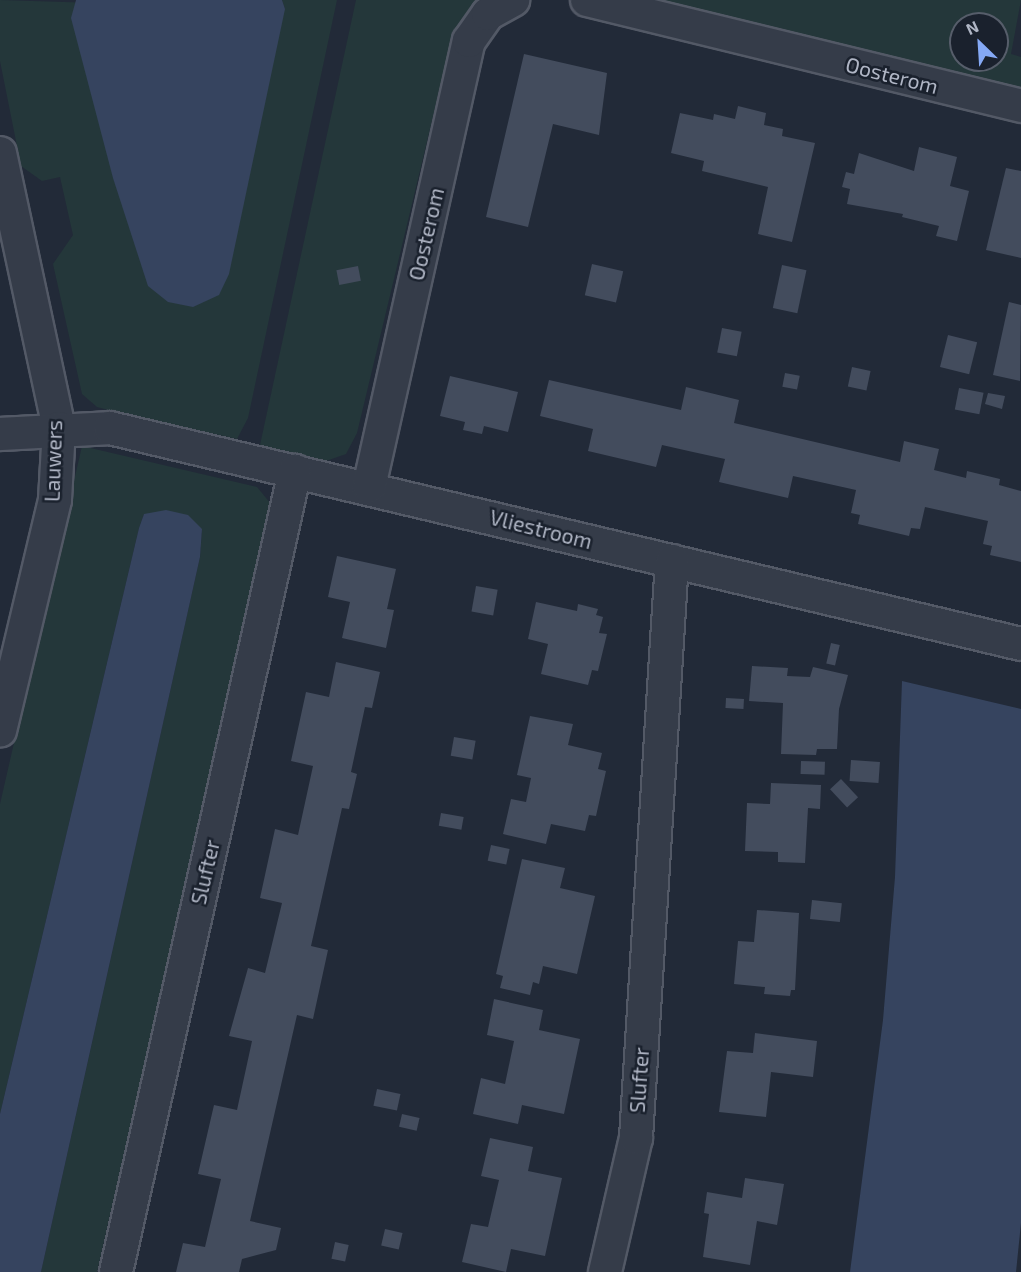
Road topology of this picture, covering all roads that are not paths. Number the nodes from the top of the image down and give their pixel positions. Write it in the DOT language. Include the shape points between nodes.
graph roads {
  1 [pos="513,0"];
  2 [pos="587,0"];
  3 [pos="1021,106"];
  4 [pos="0,153"];
  5 [pos="59,428"];
  6 [pos="0,434"];
  7 [pos="295,471"];
  8 [pos="369,487"];
  9 [pos="672,561"];
  10 [pos="1021,644"];
  11 [pos="0,731"];
  12 [pos="116,1272"];
  13 [pos="605,1272"];
  1 -- 8 [label="street, Oosterom" via="488,14 469,41"];
  2 -- 3 [label="street, Oosterom"];
  4 -- 5 [label="street, Lauwers"];
  5 -- 6 [label="street, Vliestroom"];
  5 -- 7 [label="street, Vliestroom" via="110,428"];
  5 -- 11 [label="street, Lauwers" via="55,500"];
  7 -- 8 [label="street, Vliestroom"];
  7 -- 12 [label="street, Slufter"];
  8 -- 9 [label="street, Vliestroom"];
  9 -- 10 [label="street, Vliestroom"];
  9 -- 13 [label="street, Slufter" via="636,1138"];
}
